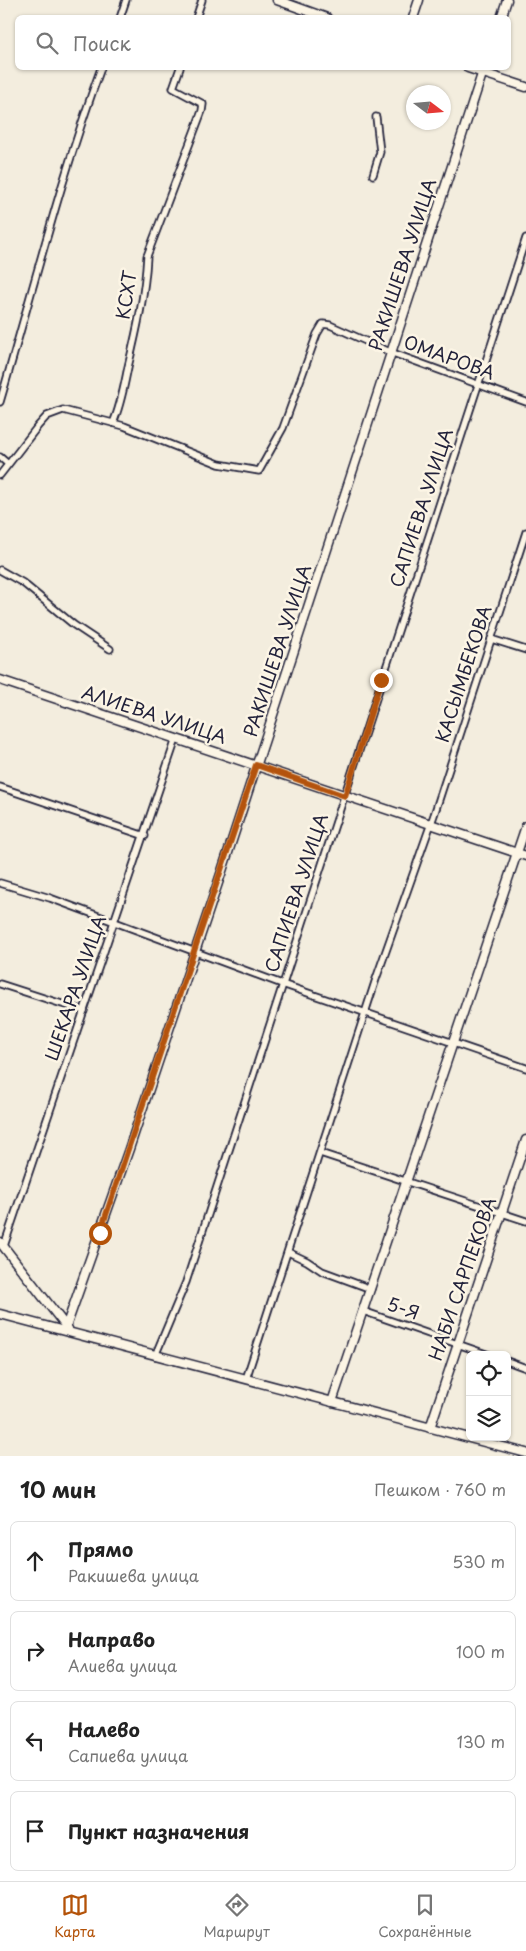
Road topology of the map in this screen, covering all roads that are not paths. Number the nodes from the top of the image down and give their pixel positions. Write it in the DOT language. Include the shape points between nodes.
graph roads {
  1 [pos="126,0"];
  2 [pos="202,0"];
  3 [pos="276,0"];
  4 [pos="419,0"];
  5 [pos="507,0"];
  6 [pos="121,15"];
  7 [pos="197,15"];
  8 [pos="318,15"];
  9 [pos="414,15"];
  10 [pos="502,15"];
  11 [pos="100,70"];
  12 [pos="179,70"];
  13 [pos="483,70"];
  14 [pos="526,87"];
  15 [pos="376,116"];
  16 [pos="373,175"];
  17 [pos="526,238"];
  18 [pos="390,352"];
  19 [pos="478,385"];
  20 [pos="0,402"];
  21 [pos="526,402"];
  22 [pos="113,423"];
  23 [pos="0,457"];
  24 [pos="8,464"];
  25 [pos="0,475"];
  26 [pos="526,532"];
  27 [pos="0,570"];
  28 [pos="490,639"];
  29 [pos="110,649"];
  30 [pos="526,650"];
  31 [pos="0,680"];
  32 [pos="176,739"];
  33 [pos="256,765"];
  34 [pos="0,788"];
  35 [pos="345,796"];
  36 [pos="430,824"];
  37 [pos="526,826"];
  38 [pos="145,836"];
  39 [pos="517,853"];
  40 [pos="526,856"];
  41 [pos="0,883"];
  42 [pos="114,923"];
  43 [pos="194,951"];
  44 [pos="0,984"];
  45 [pos="282,984"];
  46 [pos="84,1011"];
  47 [pos="365,1013"];
  48 [pos="452,1042"];
  49 [pos="526,1068"];
  50 [pos="526,1140"];
  51 [pos="320,1153"];
  52 [pos="408,1182"];
  53 [pos="502,1214"];
  54 [pos="526,1221"];
  55 [pos="2,1244"];
  56 [pos="288,1252"];
  57 [pos="371,1289"];
  58 [pos="363,1311"];
  59 [pos="0,1314"];
  60 [pos="68,1329"];
  61 [pos="458,1344"];
  62 [pos="478,1351"];
  63 [pos="155,1356"];
  64 [pos="511,1362"];
  65 [pos="526,1368"];
  66 [pos="246,1379"];
  67 [pos="332,1402"];
  68 [pos="430,1428"];
  69 [pos="526,1453"];
  1 -- 6 [label="street"];
  2 -- 7 [label="street"];
  3 -- 8 [label="street"];
  4 -- 9 [label="street"];
  5 -- 10 [label="street"];
  11 -- 20 [label="street" via="54,207"];
  12 -- 22 [label="street, КСХТ" via="173,88 203,104 202,111 147,256 147,280 121,401"];
  13 -- 14 [label="street"];
  13 -- 18 [label="street, РАКИШЕВА УЛИЦА"];
  15 -- 16 [label="street" via="380,152"];
  17 -- 19 [label="street, САПИЕВА УЛИЦА"];
  18 -- 19 [label="street, ОМАРОВА"];
  18 -- 22 [label="street, ОМАРОВА" via="323,324 283,428 259,471 203,459"];
  18 -- 33 [label="street, РАКИШЕВА УЛИЦА"];
  19 -- 21 [label="street, ОМАРОВА"];
  19 -- 35 [label="street, САПИЕВА УЛИЦА"];
  22 -- 24 [label="street" via="63,410 48,416"];
  23 -- 24 [label="street"];
  24 -- 25 [label="street"];
  26 -- 28 [label="street, КАСЫМБЕКОВА"];
  27 -- 29 [label="street" via="23,582 74,625"];
  28 -- 30 [label="street"];
  28 -- 36 [label="street, КАСЫМБЕКОВА"];
  31 -- 32 [label="street, АЛИЕВА УЛИЦА"];
  32 -- 33 [label="street, АЛИЕВА УЛИЦА"];
  32 -- 38 [label="street, ШЕКАРА УЛИЦА"];
  33 -- 35 [label="street, АЛИЕВА УЛИЦА"];
  33 -- 43 [label="street, РАКИШЕВА УЛИЦА"];
  34 -- 38 [label="street"];
  35 -- 36 [label="street, АЛИЕВА УЛИЦА"];
  35 -- 45 [label="street, САПИЕВА УЛИЦА"];
  36 -- 39 [label="street, АЛИЕВА УЛИЦА"];
  36 -- 47 [label="street, КАСЫМБЕКОВА"];
  37 -- 39 [label="street"];
  38 -- 42 [label="street, ШЕКАРА УЛИЦА"];
  39 -- 40 [label="street, АЛИЕВА УЛИЦА"];
  39 -- 48 [label="street"];
  41 -- 42 [label="street"];
  42 -- 43 [label="street"];
  42 -- 46 [label="street, ШЕКАРА УЛИЦА"];
  43 -- 45 [label="street"];
  43 -- 60 [label="street, РАКИШЕВА УЛИЦА"];
  44 -- 46 [label="street"];
  45 -- 47 [label="street"];
  45 -- 63 [label="street, САПИЕВА УЛИЦА" via="186,1282"];
  46 -- 55 [label="street, ШЕКАРА УЛИЦА"];
  47 -- 48 [label="street"];
  47 -- 51 [label="street, КАСЫМБЕКОВА"];
  48 -- 49 [label="street"];
  48 -- 52 [label="street"];
  50 -- 53 [label="street, НАБИ САРПЕКОВА"];
  51 -- 52 [label="street"];
  51 -- 56 [label="street, КАСЫМБЕКОВА"];
  52 -- 53 [label="street"];
  52 -- 57 [label="street"];
  53 -- 54 [label="street"];
  53 -- 61 [label="street, НАБИ САРПЕКОВА"];
  55 -- 60 [label="street"];
  56 -- 57 [label="street" via="322,1271"];
  56 -- 66 [label="street, КАСЫМБЕКОВА"];
  57 -- 58 [label="street"];
  58 -- 61 [label="street, 5-Я"];
  58 -- 67 [label="street"];
  59 -- 60 [label="street"];
  60 -- 63 [label="street"];
  61 -- 62 [label="street, 5-Я"];
  61 -- 68 [label="street, НАБИ САРПЕКОВА"];
  63 -- 66 [label="street"];
  64 -- 65 [label="street"];
  66 -- 67 [label="street"];
  67 -- 68 [label="street"];
  68 -- 69 [label="street"];
}
